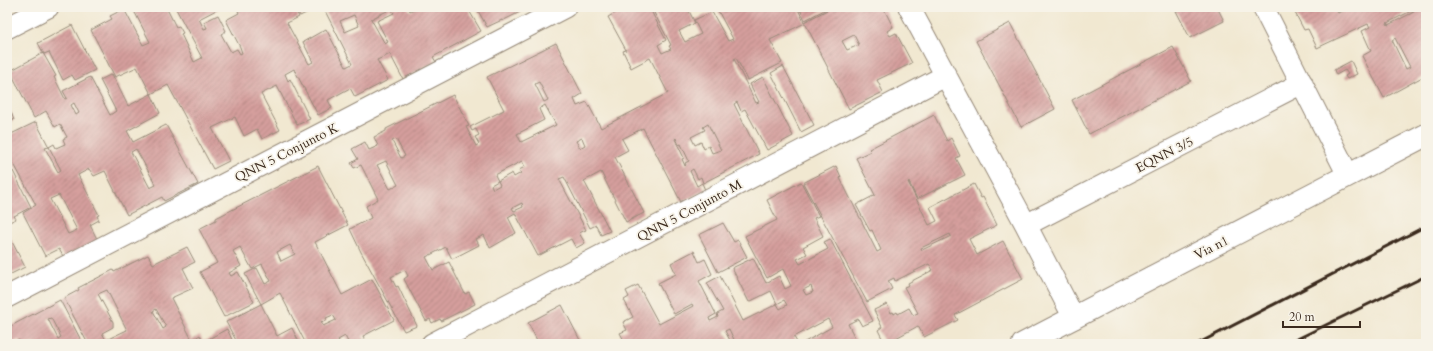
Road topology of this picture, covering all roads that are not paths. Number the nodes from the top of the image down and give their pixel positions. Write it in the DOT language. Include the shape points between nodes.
graph roads {
  1 [pos="48,7"];
  2 [pos="565,7"];
  3 [pos="909,7"];
  4 [pos="1263,7"];
  5 [pos="7,28"];
  6 [pos="945,76"];
  7 [pos="1302,83"];
  8 [pos="1426,135"];
  9 [pos="1348,175"];
  10 [pos="1026,225"];
  11 [pos="7,297"];
  12 [pos="1074,318"];
  13 [pos="432,344"];
  14 [pos="1024,344"];
  1 -- 5 [label="street"];
  2 -- 11 [label="street, QNN 5 Conjunto K"];
  3 -- 6 [label="street"];
  4 -- 7 [label="street"];
  6 -- 10 [label="street"];
  6 -- 13 [label="street, QNN 5 Conjunto M"];
  7 -- 9 [label="street"];
  7 -- 10 [label="street, EQNN 3/5"];
  8 -- 9 [label="street, Via n1"];
  9 -- 12 [label="street, Via n1"];
  10 -- 12 [label="street"];
  12 -- 14 [label="street, Via n1"];
}
